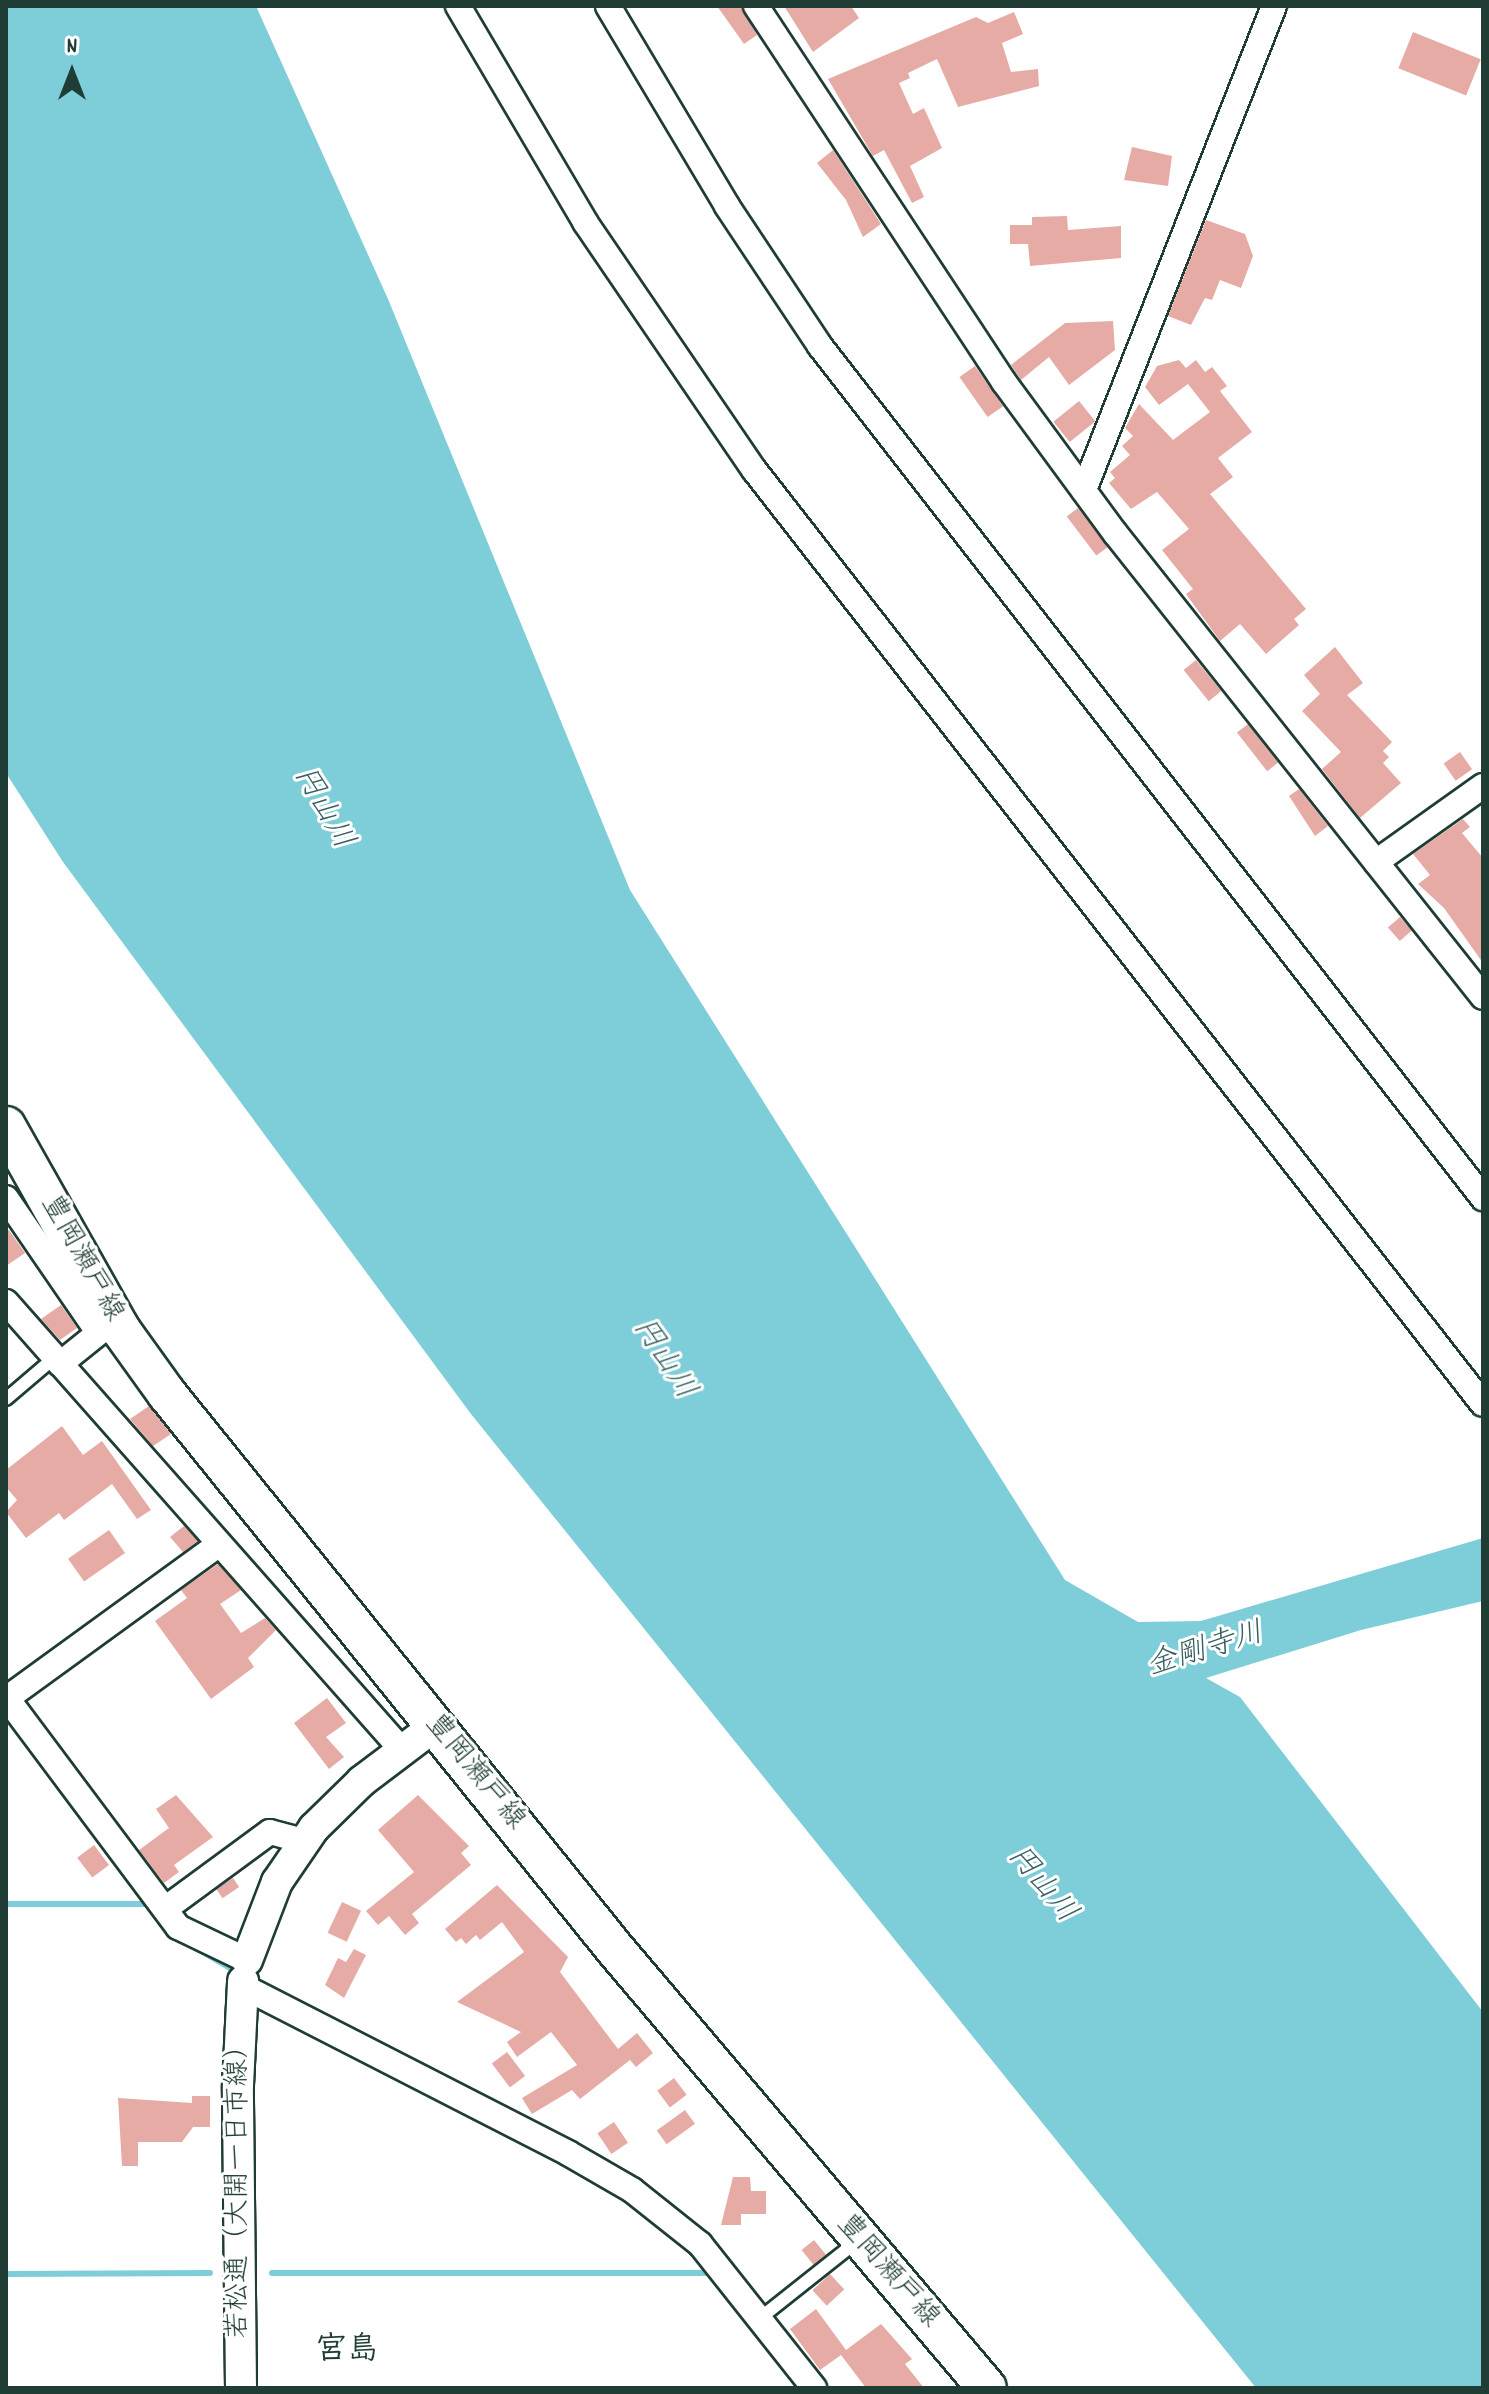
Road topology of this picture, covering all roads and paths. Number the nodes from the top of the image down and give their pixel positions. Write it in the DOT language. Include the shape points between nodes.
graph roads {
  1 [pos="458,6"];
  2 [pos="608,6"];
  3 [pos="756,6"];
  4 [pos="1274,6"];
  5 [pos="1084,490"];
  6 [pos="1483,786"];
  7 [pos="1376,862"];
  8 [pos="1483,997"];
  9 [pos="6,1126"];
  10 [pos="6,1198"];
  11 [pos="1483,1198"];
  12 [pos="6,1302"];
  13 [pos="106,1326"];
  14 [pos="57,1361"];
  15 [pos="6,1399"];
  16 [pos="1483,1404"];
  17 [pos="218,1545"];
  18 [pos="6,1698"];
  19 [pos="436,1725"];
  20 [pos="402,1750"];
  21 [pos="304,1841"];
  22 [pos="165,1909"];
  23 [pos="244,1976"];
  24 [pos="859,2240"];
  25 [pos="763,2315"];
  26 [pos="241,2388"];
  27 [pos="814,2388"];
  28 [pos="987,2388"];
  1 -- 16 [label="street" via="585,222 755,471"];
  2 -- 11 [label="street" via="670,115 820,346"];
  3 -- 5 [label="street" via="1004,382"];
  4 -- 5 [label="street"];
  5 -- 7 [label="street"];
  6 -- 7 [label="street"];
  7 -- 8 [label="street"];
  9 -- 13 [label="main road, 豊岡瀬戸線"];
  10 -- 13 [label="street"];
  12 -- 14 [label="street"];
  13 -- 14 [label="street"];
  13 -- 19 [label="main road, 豊岡瀬戸線"];
  14 -- 15 [label="lane"];
  14 -- 17 [label="street"];
  17 -- 18 [label="street"];
  17 -- 20 [label="street"];
  18 -- 22 [label="street"];
  19 -- 20 [label="street, 若松通（大開一日市線）"];
  19 -- 24 [label="main road, 豊岡瀬戸線"];
  20 -- 21 [label="street, 若松通（大開一日市線）" via="362,1781"];
  21 -- 22 [label="street" via="270,1832"];
  21 -- 23 [label="street, 若松通（大開一日市線）" via="277,1882"];
  22 -- 23 [label="street" via="194,1939"];
  23 -- 25 [label="street" via="617,2180 700,2244"];
  23 -- 26 [label="street, 若松通（大開一日市線）"];
  24 -- 25 [label="lane"];
  24 -- 28 [label="main road, 豊岡瀬戸線"];
  25 -- 27 [label="street"];
}
